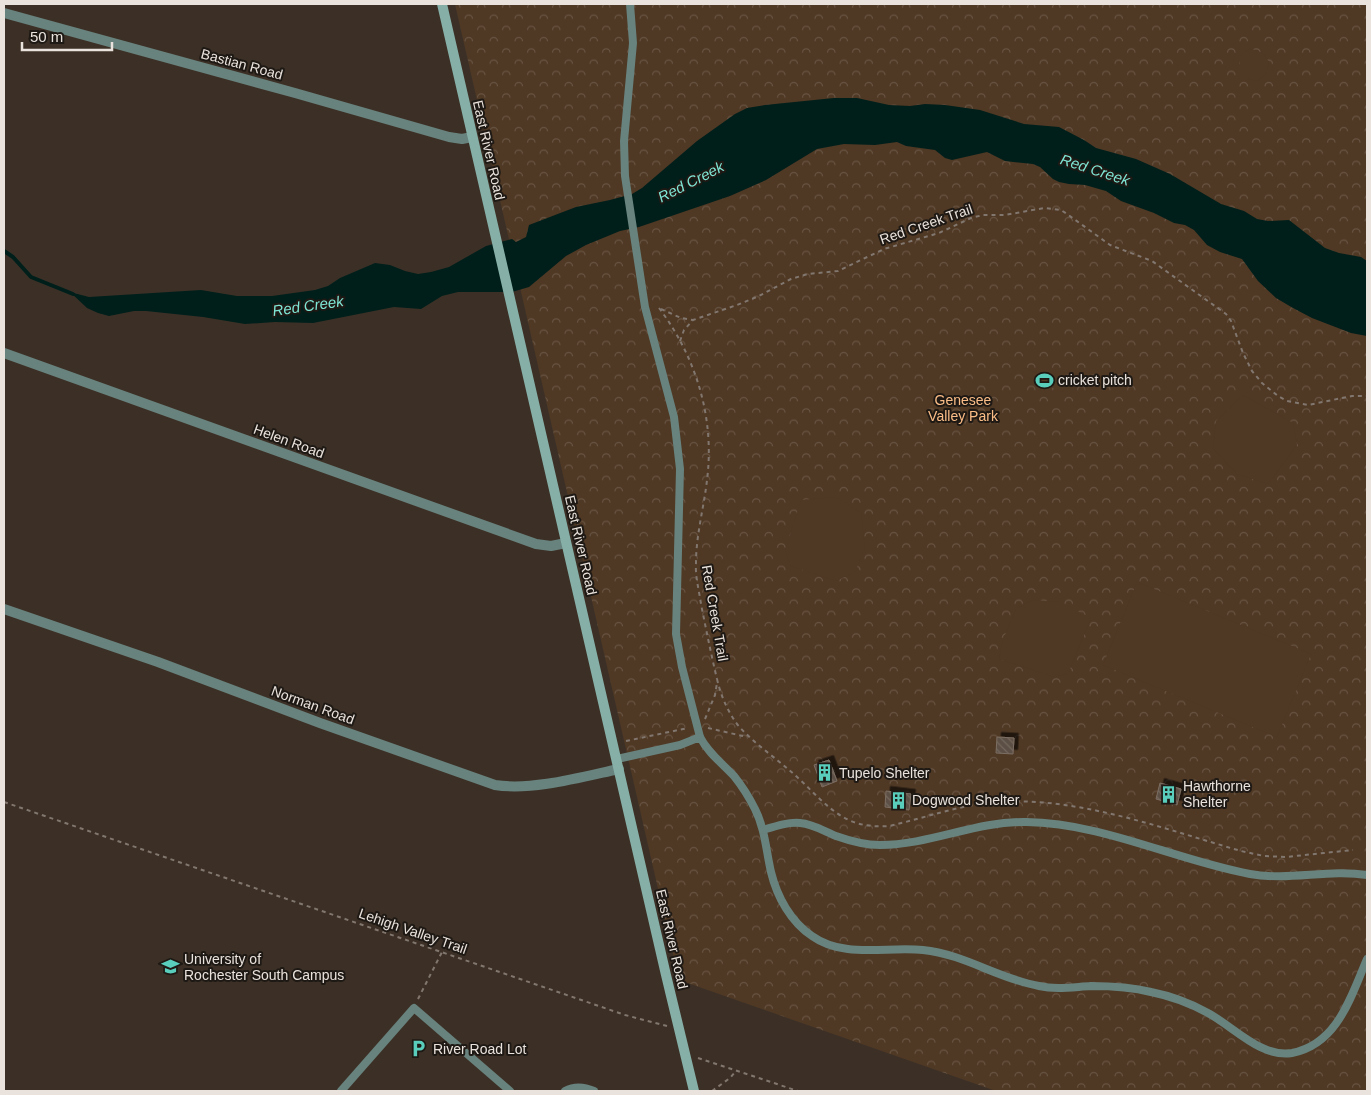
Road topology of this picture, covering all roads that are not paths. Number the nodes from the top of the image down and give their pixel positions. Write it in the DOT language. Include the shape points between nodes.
graph roads {
  1 [pos="442,4"];
  2 [pos="630,4"];
  3 [pos="4,13"];
  4 [pos="472,138"];
  5 [pos="4,353"];
  6 [pos="566,544"];
  7 [pos="4,609"];
  8 [pos="700,737"];
  9 [pos="618,764"];
  10 [pos="763,830"];
  11 [pos="1367,875"];
  12 [pos="1367,959"];
  13 [pos="341,1091"];
  14 [pos="510,1091"];
  15 [pos="566,1091"];
  16 [pos="594,1091"];
  17 [pos="694,1091"];
  1 -- 4 [label="street, East River Road"];
  2 -- 8 [label="lane" via="633,44 624,141 626,186 645,307 671,403 678,443 676,634"];
  3 -- 4 [label="street, Bastian Road" via="449,137"];
  4 -- 6 [label="street, East River Road"];
  5 -- 6 [label="street, Helen Road" via="536,544"];
  6 -- 9 [label="street, East River Road"];
  7 -- 9 [label="street, Norman Road" via="494,785 530,786"];
  8 -- 9 [label="lane"];
  8 -- 10 [label="lane" via="710,753 749,796"];
  9 -- 17 [label="street, East River Road"];
  10 -- 11 [label="lane" via="785,824 809,824 857,843 879,845 912,842 988,824 1033,822 1095,831 1261,876"];
  10 -- 12 [label="lane" via="779,896 804,930 827,944 853,950 940,952 1038,986 1106,986 1153,992 1204,1010 1274,1053 1306,1049 1326,1037 1340,1018"];
  13 -- 14 [label="lane" via="414,1008"];
  15 -- 16 [label="lane" via="588,1088"];
}
